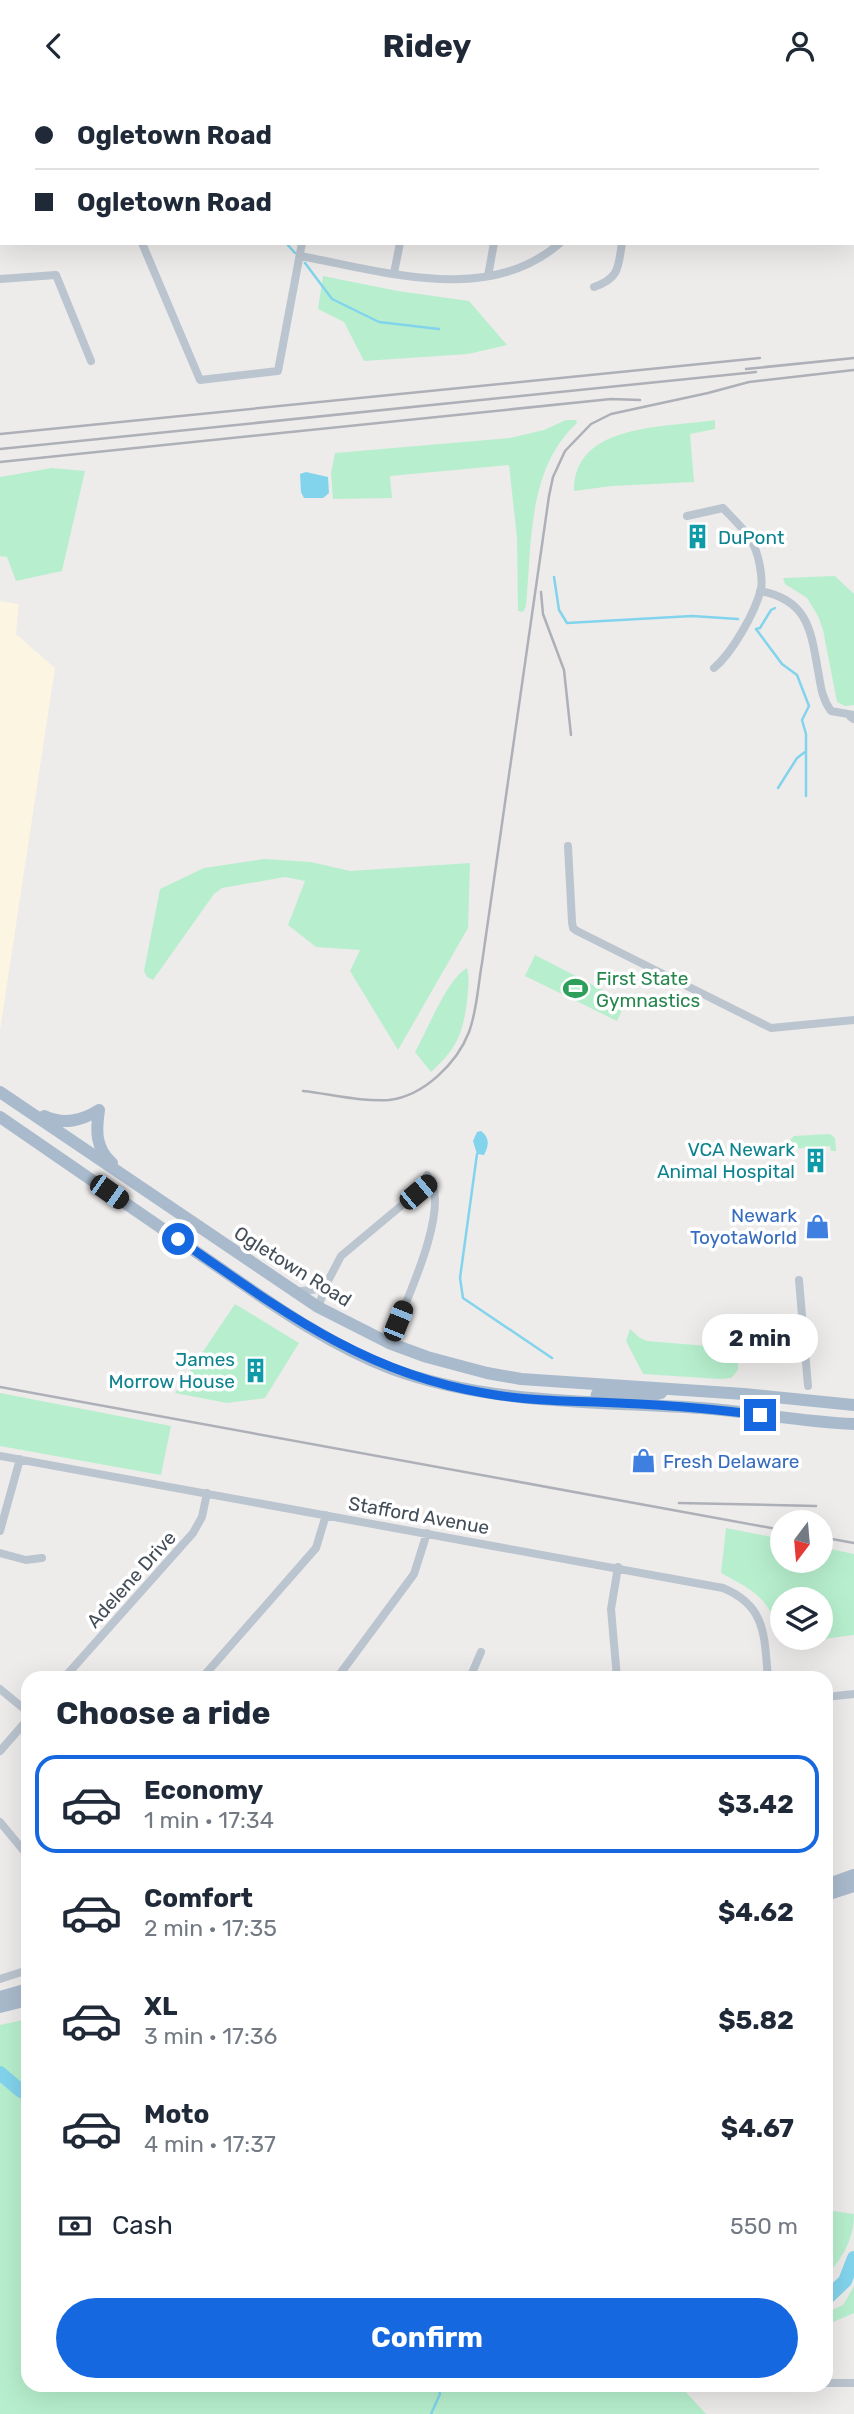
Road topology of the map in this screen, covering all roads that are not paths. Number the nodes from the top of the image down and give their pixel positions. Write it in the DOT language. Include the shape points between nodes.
graph roads {
  1 [pos="143,245"];
  2 [pos="302,245"];
  3 [pos="400,245"];
  4 [pos="494,245"];
  5 [pos="557,245"];
  6 [pos="622,245"];
  7 [pos="300,256"];
  8 [pos="394,273"];
  9 [pos="488,276"];
  10 [pos="0,279"];
  11 [pos="594,286"];
  12 [pos="91,361"];
  13 [pos="687,516"];
  14 [pos="760,591"];
  15 [pos="713,669"];
  16 [pos="853,716"];
  17 [pos="568,846"];
  18 [pos="854,1020"];
  19 [pos="0,1092"];
  20 [pos="22,1108"];
  21 [pos="0,1117"];
  22 [pos="123,1176"];
  23 [pos="799,1280"];
  24 [pos="328,1281"];
  25 [pos="247,1287"];
  26 [pos="294,1293"];
  27 [pos="318,1307"];
  28 [pos="389,1343"];
  29 [pos="808,1386"];
  30 [pos="677,1389"];
  31 [pos="744,1394"];
  32 [pos="595,1402"];
  33 [pos="651,1405"];
  34 [pos="854,1405"];
  35 [pos="854,1424"];
  36 [pos="0,1456"];
  37 [pos="20,1459"];
  38 [pos="207,1493"];
  39 [pos="326,1515"];
  40 [pos="0,1531"];
  41 [pos="427,1533"];
  42 [pos="0,1553"];
  43 [pos="41,1558"];
  44 [pos="618,1567"];
  45 [pos="481,1652"];
  46 [pos="71,1671"];
  47 [pos="208,1671"];
  48 [pos="342,1671"];
  49 [pos="472,1671"];
  50 [pos="616,1671"];
  51 [pos="767,1671"];
  52 [pos="0,1689"];
  53 [pos="854,1694"];
  54 [pos="833,1696"];
  55 [pos="21,1706"];
  56 [pos="21,1727"];
  57 [pos="0,1751"];
  58 [pos="0,1822"];
  59 [pos="21,1848"];
  60 [pos="854,1875"];
  61 [pos="833,1882"];
  62 [pos="854,1886"];
  63 [pos="833,1893"];
  64 [pos="21,1972"];
  65 [pos="0,1979"];
  66 [pos="21,1991"];
  67 [pos="0,1997"];
  68 [pos="21,2002"];
  69 [pos="0,2007"];
  70 [pos="833,2382"];
  71 [pos="854,2383"];
  1 -- 7 [label="street" via="200,380 278,371"];
  2 -- 7 [label="street"];
  3 -- 8 [label="street"];
  4 -- 9 [label="street"];
  5 -- 9 [label="street" via="527,266"];
  6 -- 11 [label="street" via="617,270 609,280"];
  7 -- 8 [label="street"];
  8 -- 9 [label="street" via="446,280"];
  10 -- 12 [label="street" via="56,275"];
  13 -- 14 [label="street" via="723,508 754,546"];
  14 -- 15 [label="street" via="737,643"];
  14 -- 16 [label="street" via="786,598 800,611 812,638 824,701 831,711"];
  17 -- 18 [label="street" via="572,922 577,931 771,1028"];
  19 -- 20 [label="main road, Ogletown Road"];
  20 -- 22 [label="main road, Ogletown Road"];
  20 -- 22 [label="main road" via="65,1122 99,1110 100,1148"];
  21 -- 25 [label="main road"];
  22 -- 26 [label="main road, Ogletown Road"];
  23 -- 29 [label="street"];
  24 -- 26 [label="street" via="318,1289"];
  24 -- 27 [label="street"];
  24 -- 28 [label="street" via="341,1257 429,1177 435,1197 429,1242"];
  25 -- 27 [label="main road" via="297,1312"];
  25 -- 32 [label="main road" via="320,1335 434,1382 494,1395"];
  26 -- 27 [label="main road, Ogletown Road"];
  27 -- 28 [label="main road, Ogletown Road"];
  28 -- 30 [label="main road, Ogletown Road" via="458,1366 521,1379"];
  30 -- 31 [label="main road, Ogletown Road"];
  30 -- 32 [label="main road" via="647,1396 597,1394"];
  31 -- 33 [label="main road" via="730,1403 691,1400"];
  31 -- 34 [label="main road, Ogletown Road"];
  32 -- 33 [label="main road"];
  33 -- 35 [label="main road"];
  36 -- 37 [label="street, Stafford Avenue"];
  37 -- 38 [label="street, Stafford Avenue"];
  37 -- 40 [label="street"];
  38 -- 39 [label="street, Stafford Avenue"];
  38 -- 46 [label="street, Adelene Drive" via="193,1533"];
  39 -- 41 [label="street, Stafford Avenue"];
  39 -- 47 [label="street" via="316,1548"];
  41 -- 44 [label="street, Stafford Avenue"];
  41 -- 48 [label="street" via="414,1574"];
  42 -- 43 [label="street" via="26,1560"];
  44 -- 50 [label="street" via="611,1609"];
  44 -- 51 [label="street, Stafford Avenue" via="712,1584 741,1597 762,1624"];
  45 -- 49 [label="street"];
  52 -- 55 [label="street"];
  53 -- 54 [label="street"];
  56 -- 57 [label="street"];
  58 -- 59 [label="street"];
  60 -- 61 [label="main road"];
  62 -- 63 [label="main road"];
  64 -- 65 [label="street"];
  66 -- 67 [label="main road"];
  68 -- 69 [label="main road"];
  70 -- 71 [label="street"];
}
